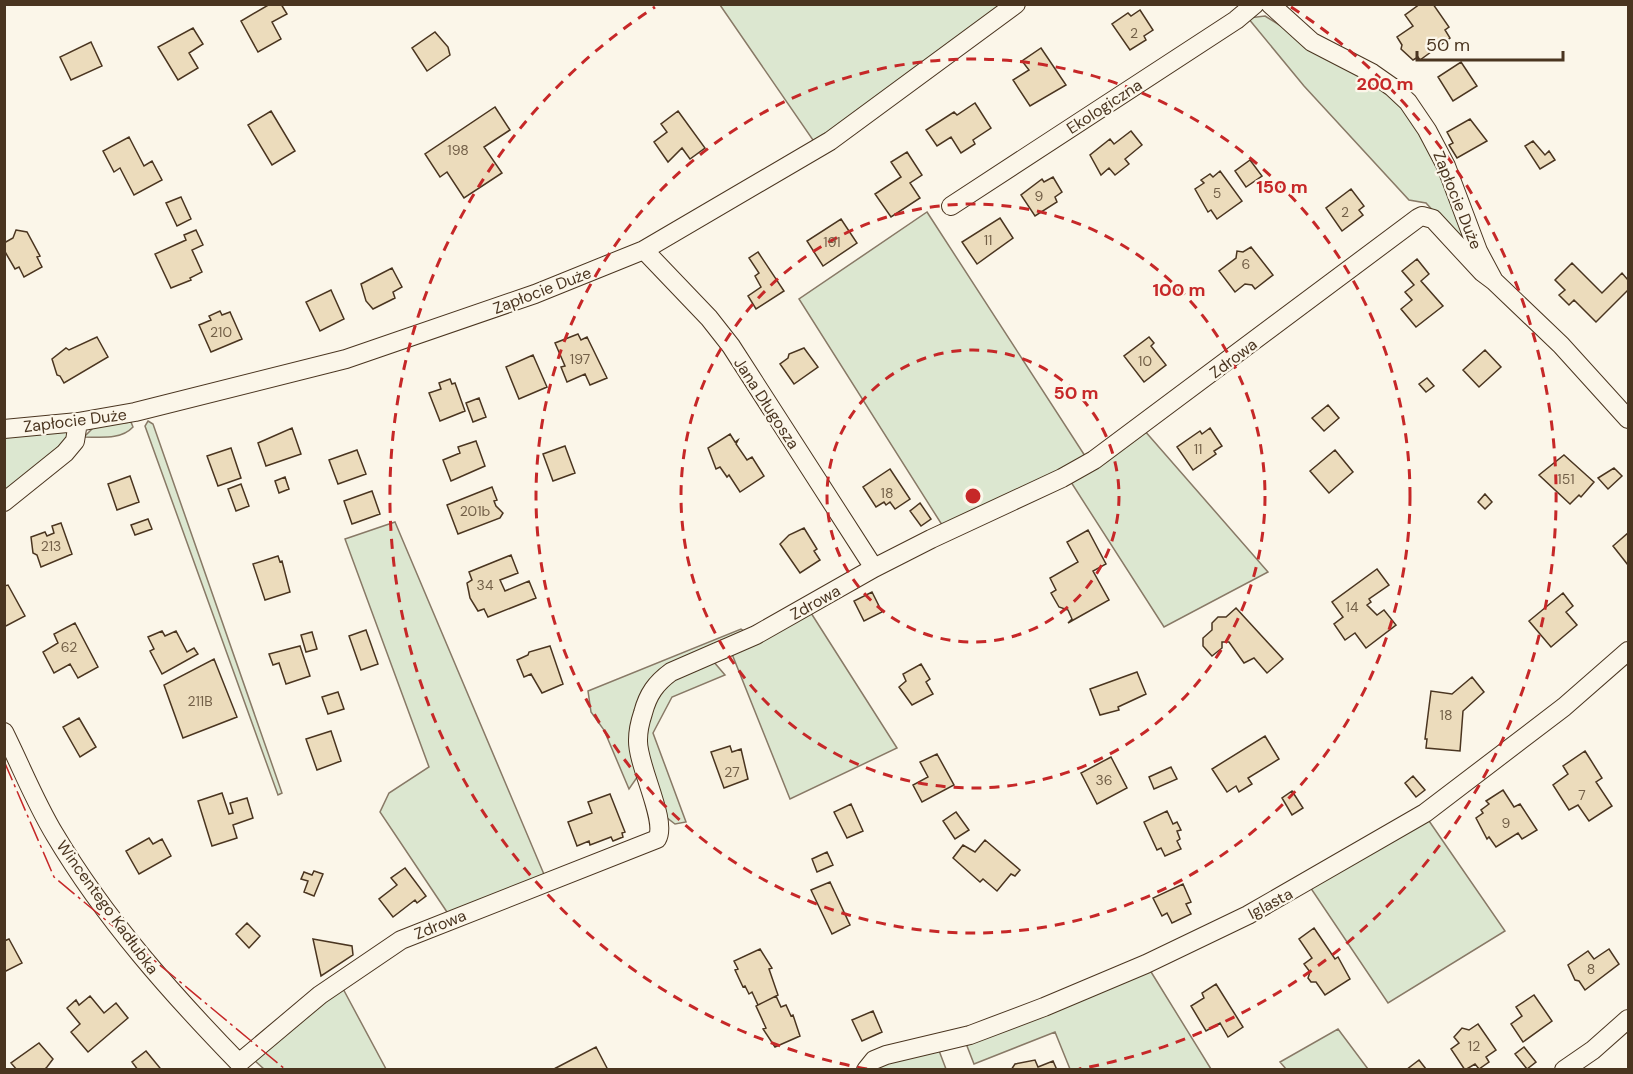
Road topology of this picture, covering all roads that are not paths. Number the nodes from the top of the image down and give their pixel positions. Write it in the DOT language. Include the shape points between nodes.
graph roads {
  1 [pos="1016,4"];
  2 [pos="1255,4"];
  3 [pos="1270,4"];
  4 [pos="951,206"];
  5 [pos="644,250"];
  6 [pos="1494,281"];
  7 [pos="1629,419"];
  8 [pos="78,422"];
  9 [pos="4,429"];
  10 [pos="4,502"];
  11 [pos="874,568"];
  12 [pos="1629,651"];
  13 [pos="4,732"];
  14 [pos="1629,1019"];
  15 [pos="239,1063"];
  16 [pos="866,1070"];
  17 [pos="1564,1070"];
  1 -- 5 [label="street, Zapłocie Duże" via="830,141"];
  2 -- 4 [label="street, Ekologiczna"];
  3 -- 6 [label="street, Zapłocie Duże" via="1312,42 1372,73 1408,102 1446,166 1478,251"];
  5 -- 8 [label="street, Zapłocie Duże" via="535,294 346,359 154,408"];
  5 -- 11 [label="street, Jana Długosza" via="731,346"];
  6 -- 7 [label="street, Zapłocie Duże"];
  6 -- 11 [label="street, Zdrowa" via="1433,219 1422,216 1094,460"];
  8 -- 9 [label="street, Zapłocie Duże"];
  8 -- 10 [label="street" via="75,441 64,453"];
  11 -- 15 [label="street, Zdrowa" via="756,635 658,681 644,707 638,741 644,776 660,825 657,839 401,940 320,995"];
  12 -- 16 [label="street, Iglasta" via="1564,707 1425,813 1308,883 1146,964 970,1035 886,1054"];
  13 -- 15 [label="street, Wincentego Kadłubka" via="53,832 78,873 181,1004"];
  14 -- 17 [label="street"];
}
